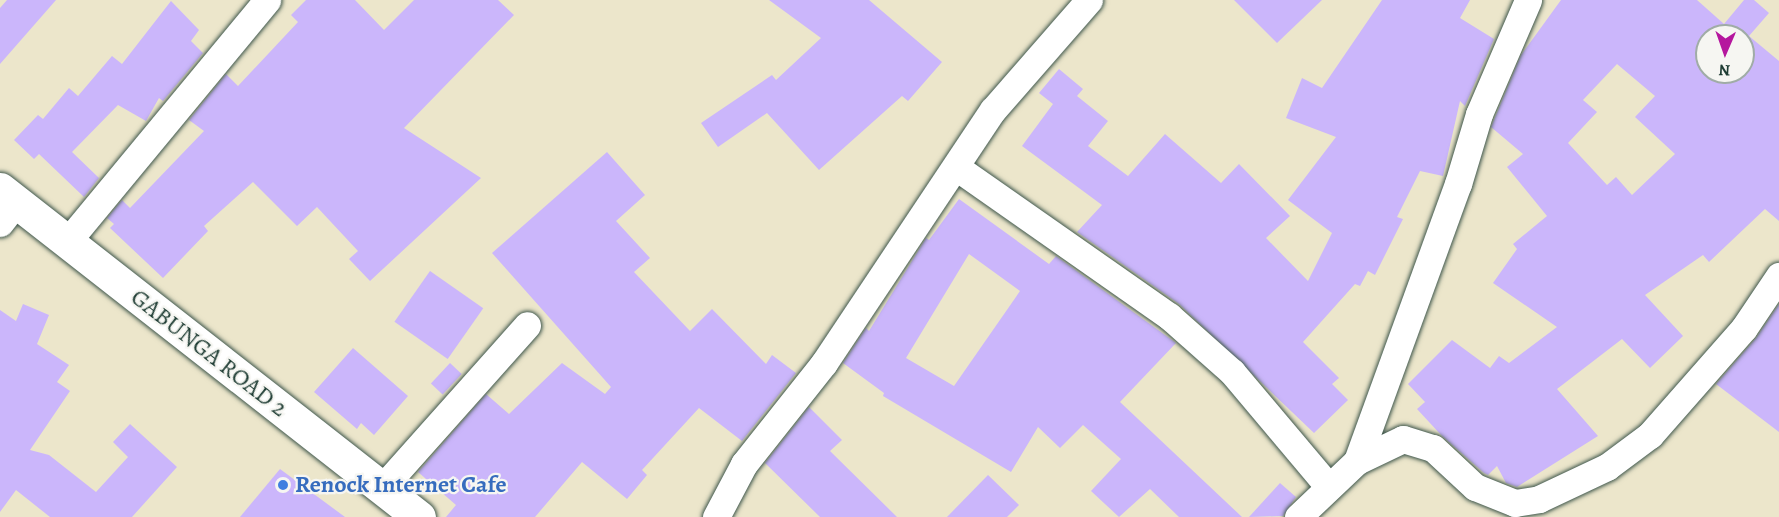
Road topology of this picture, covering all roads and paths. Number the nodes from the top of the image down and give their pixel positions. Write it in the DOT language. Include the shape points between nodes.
graph roads {
  1 [pos="267,0"];
  2 [pos="1528,0"];
  3 [pos="1073,6"];
  4 [pos="956,167"];
  5 [pos="6,204"];
  6 [pos="67,242"];
  7 [pos="1779,276"];
  8 [pos="527,325"];
  9 [pos="1357,461"];
  10 [pos="1328,486"];
  11 [pos="397,506"];
  12 [pos="716,517"];
  13 [pos="1298,517"];
  1 -- 6 [label="street"];
  2 -- 9 [label="street" via="1479,114 1458,184"];
  3 -- 4 [label="street" via="993,110"];
  4 -- 10 [label="street" via="1168,316 1232,372"];
  4 -- 12 [label="street" via="824,363 744,464"];
  5 -- 6 [label="street, GABUNGA ROAD 2"];
  6 -- 11 [label="street, GABUNGA ROAD 2"];
  7 -- 9 [label="street" via="1744,328 1650,435 1607,467 1539,499 1515,503 1475,487 1433,448 1420,442 1403,439"];
  8 -- 11 [label="street"];
  9 -- 10 [label="street"];
  10 -- 13 [label="street"];
}
